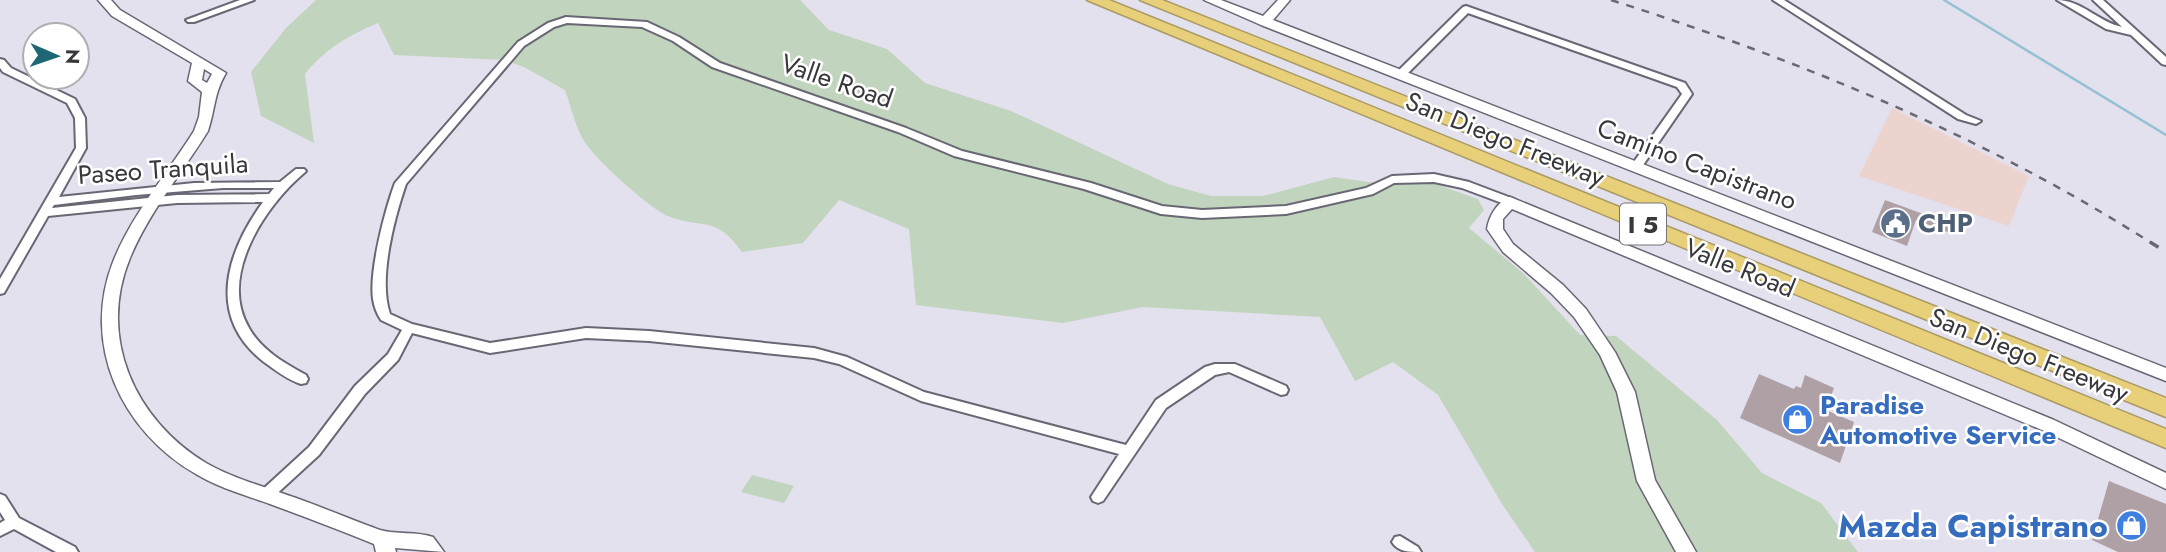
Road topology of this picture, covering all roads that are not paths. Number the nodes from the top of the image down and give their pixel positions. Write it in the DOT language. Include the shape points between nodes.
graph roads {
  1 [pos="104,0"];
  2 [pos="249,0"];
  3 [pos="1095,0"];
  4 [pos="1148,0"];
  5 [pos="1210,0"];
  6 [pos="1284,0"];
  7 [pos="1778,0"];
  8 [pos="2062,0"];
  9 [pos="2098,0"];
  10 [pos="191,20"];
  11 [pos="1265,22"];
  12 [pos="2134,33"];
  13 [pos="0,62"];
  14 [pos="2166,62"];
  15 [pos="198,64"];
  16 [pos="1400,75"];
  17 [pos="209,91"];
  18 [pos="1976,121"];
  19 [pos="1637,166"];
  20 [pos="300,171"];
  21 [pos="241,184"];
  22 [pos="280,185"];
  23 [pos="160,195"];
  24 [pos="90,197"];
  25 [pos="230,198"];
  26 [pos="271,198"];
  27 [pos="50,201"];
  28 [pos="1510,202"];
  29 [pos="82,209"];
  30 [pos="43,213"];
  31 [pos="0,290"];
  32 [pos="409,328"];
  33 [pos="2166,374"];
  34 [pos="301,379"];
  35 [pos="1281,390"];
  36 [pos="2166,408"];
  37 [pos="2166,439"];
  38 [pos="1128,451"];
  39 [pos="2166,481"];
  40 [pos="266,495"];
  41 [pos="1098,497"];
  42 [pos="0,500"];
  43 [pos="14,522"];
  44 [pos="0,530"];
  45 [pos="384,545"];
  46 [pos="70,552"];
  47 [pos="434,552"];
  48 [pos="1686,552"];
  1 -- 15 [label="street" via="116,13 177,46"];
  2 -- 10 [label="street"];
  3 -- 37 [label="highway, San Diego Freeway / I 5"];
  4 -- 36 [label="highway, San Diego Freeway / I 5"];
  5 -- 11 [label="street, Camino Capistrano"];
  6 -- 11 [label="street"];
  7 -- 18 [label="street" via="1962,117"];
  8 -- 12 [label="street" via="2109,27"];
  9 -- 12 [label="street"];
  11 -- 16 [label="street, Camino Capistrano"];
  12 -- 14 [label="street"];
  13 -- 27 [label="street" via="7,70 71,101 80,118 81,148"];
  15 -- 17 [label="street" via="195,81"];
  15 -- 17 [label="street" via="219,73"];
  16 -- 19 [label="street, Camino Capistrano"];
  16 -- 19 [label="street" via="1466,9 1681,85 1687,94"];
  17 -- 23 [label="street" via="201,131"];
  19 -- 33 [label="street, Camino Capistrano"];
  20 -- 22 [label="street, Paseo Tranquila"];
  21 -- 22 [label="street, Paseo Tranquila"];
  21 -- 23 [label="street, Paseo Tranquila"];
  21 -- 25 [label="street"];
  22 -- 26 [label="street, Paseo Tranquila"];
  23 -- 24 [label="street, Paseo Tranquila"];
  23 -- 25 [label="street, Paseo Tranquila"];
  23 -- 29 [label="street, Paseo Tranquila"];
  23 -- 40 [label="street" via="124,254 115,278 108,312 109,349 118,379 132,404 172,448 221,478"];
  24 -- 27 [label="street, Paseo Tranquila"];
  24 -- 29 [label="street"];
  25 -- 26 [label="street, Paseo Tranquila"];
  26 -- 34 [label="street, Paseo Tranquila" via="245,243 234,276 234,302 239,321 267,360"];
  27 -- 30 [label="street"];
  28 -- 32 [label="street, Valle Road" via="1434,178 1392,180 1369,191 1286,210 1202,214 1161,210 958,154 729,70 644,24 566,20 538,32 505,60 397,192 378,290 385,317"];
  28 -- 39 [label="street, Valle Road" via="2048,425"];
  28 -- 48 [label="street" via="1496,218 1495,229 1508,248 1580,313 1607,352 1626,392 1646,481"];
  29 -- 30 [label="street, Paseo Tranquila"];
  30 -- 31 [label="street"];
  32 -- 38 [label="street, Valle Road" via="490,348 586,333 814,354 842,360 921,396"];
  32 -- 40 [label="street" via="393,357 360,390 314,451"];
  35 -- 38 [label="street" via="1220,366 1161,404"];
  38 -- 41 [label="street"];
  40 -- 45 [label="street"];
  42 -- 43 [label="street"];
  43 -- 44 [label="street"];
  43 -- 46 [label="street"];
  45 -- 47 [label="street" via="426,543"];
}
